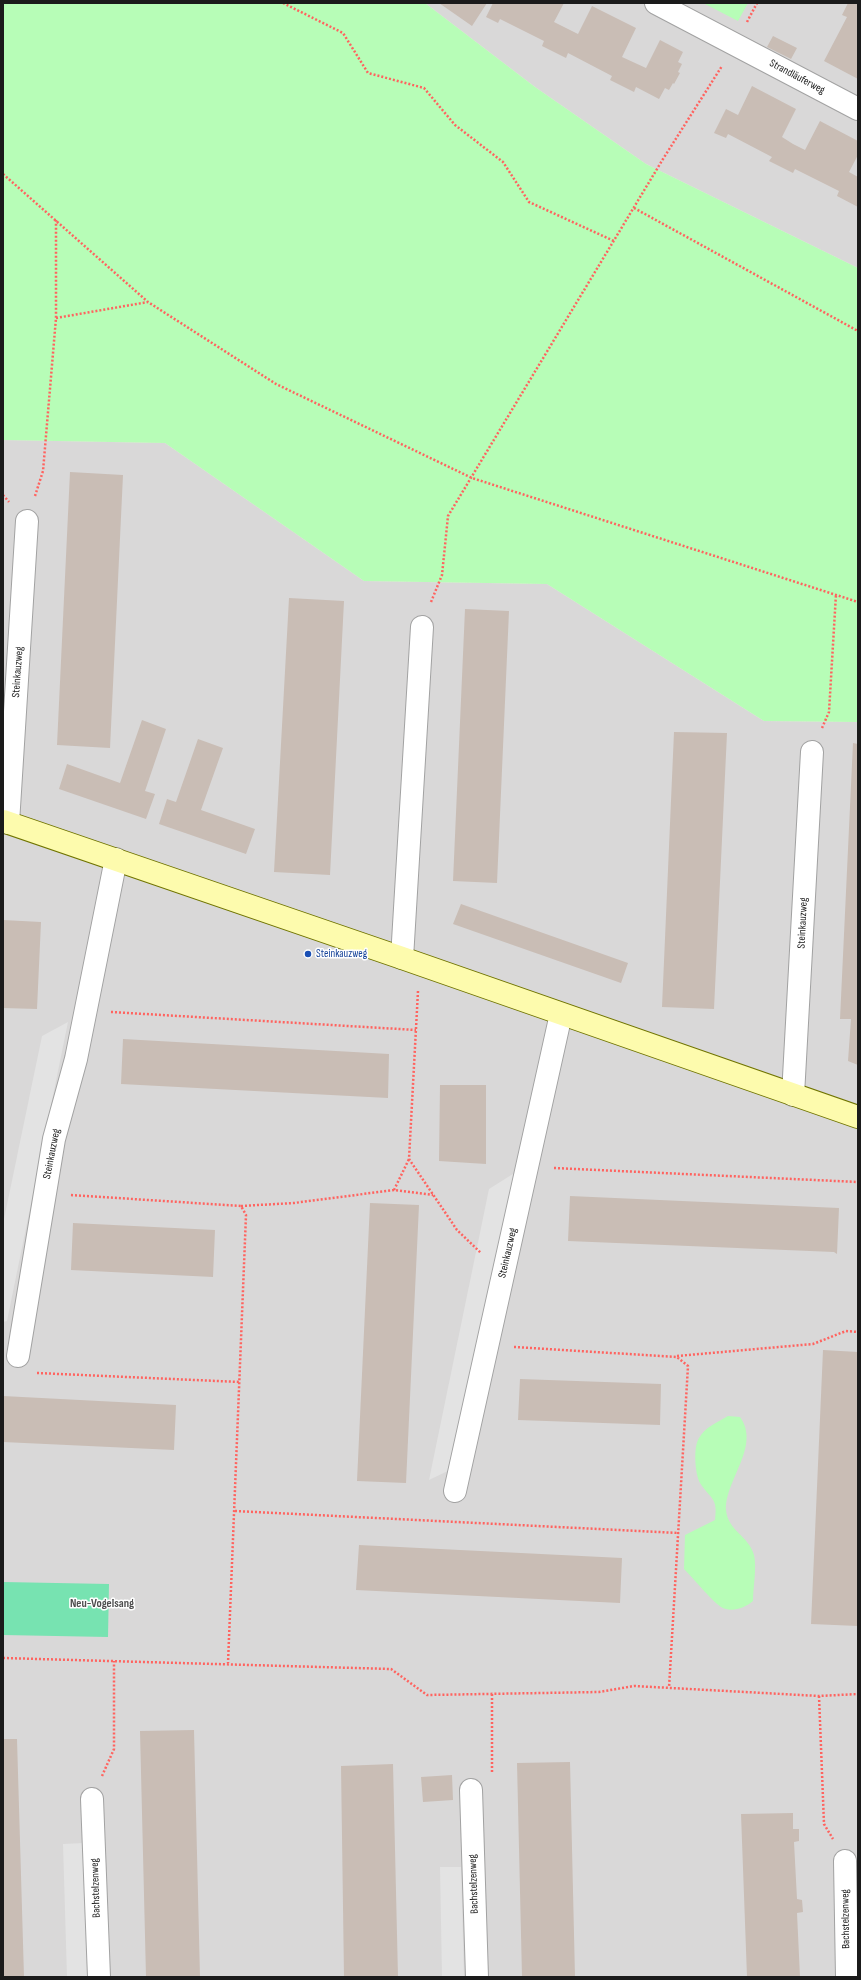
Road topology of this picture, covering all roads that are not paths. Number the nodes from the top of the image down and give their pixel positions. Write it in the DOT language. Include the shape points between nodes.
graph roads {
  1 [pos="656,3"];
  2 [pos="858,109"];
  3 [pos="28,521"];
  4 [pos="422,627"];
  5 [pos="812,752"];
  6 [pos="6,822"];
  7 [pos="116,859"];
  8 [pos="411,961"];
  9 [pos="561,1014"];
  10 [pos="793,1095"];
  11 [pos="858,1117"];
  12 [pos="18,1356"];
  13 [pos="455,1491"];
  14 [pos="471,1790"];
  15 [pos="92,1799"];
  16 [pos="845,1861"];
  17 [pos="99,1977"];
  18 [pos="477,1977"];
  19 [pos="847,1977"];
  1 -- 2 [label="street, Strandläuferweg"];
  3 -- 6 [label="street, Steinkauzweg"];
  4 -- 8 [label="street"];
  5 -- 10 [label="street, Steinkauzweg"];
  6 -- 7 [label="street, Steinkauzweg"];
  7 -- 8 [label="street, Steinkauzweg"];
  7 -- 12 [label="street, Steinkauzweg" via="76,1060 54,1139"];
  8 -- 9 [label="street, Steinkauzweg"];
  9 -- 10 [label="street, Steinkauzweg"];
  9 -- 13 [label="street, Steinkauzweg"];
  10 -- 11 [label="street, Steinkauzweg"];
  14 -- 18 [label="street, Bachstelzenweg"];
  15 -- 17 [label="street, Bachstelzenweg"];
  16 -- 19 [label="street, Bachstelzenweg"];
}
